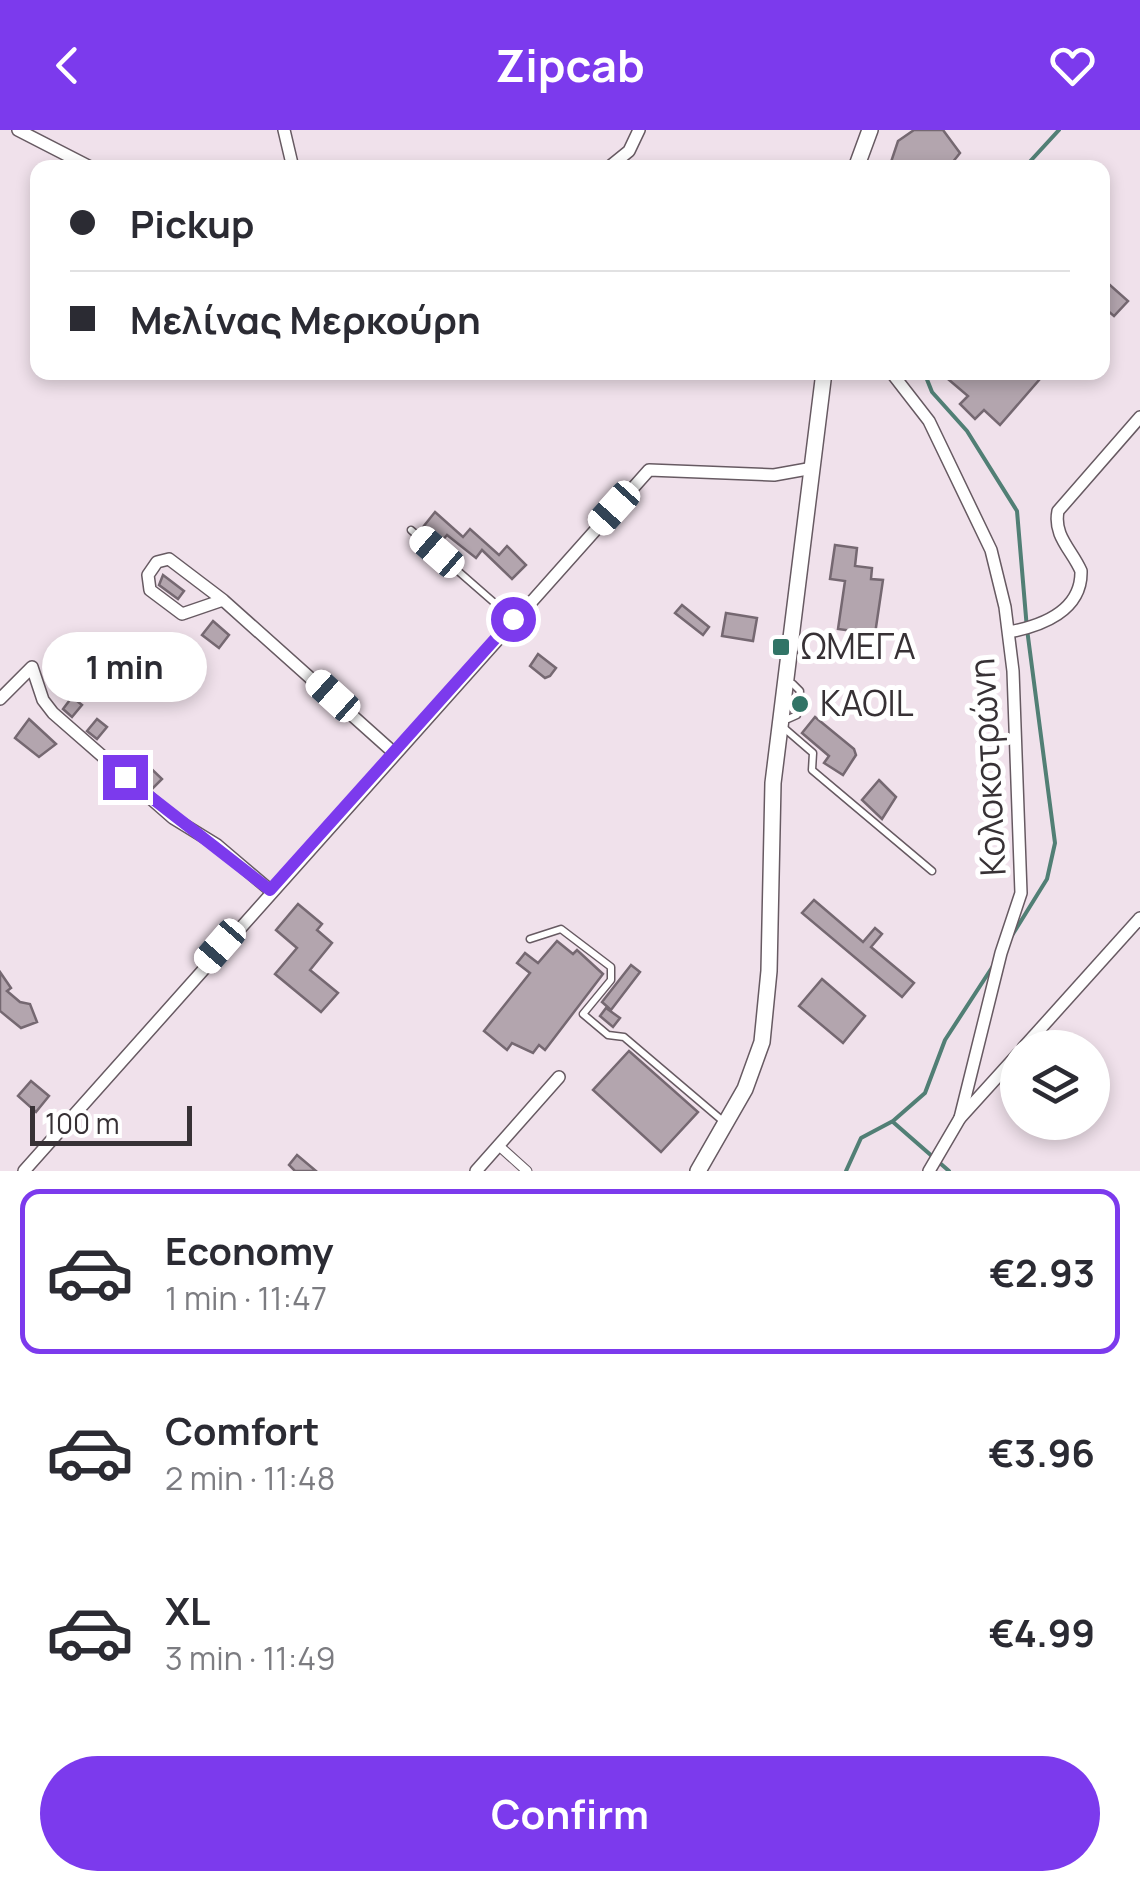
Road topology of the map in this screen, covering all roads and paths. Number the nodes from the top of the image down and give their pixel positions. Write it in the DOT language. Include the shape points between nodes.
graph roads {
  1 [pos="18,130"];
  2 [pos="284,130"];
  3 [pos="639,130"];
  4 [pos="870,130"];
  5 [pos="76,160"];
  6 [pos="291,160"];
  7 [pos="618,160"];
  8 [pos="859,160"];
  9 [pos="823,380"];
  10 [pos="897,380"];
  11 [pos="1140,417"];
  12 [pos="814,468"];
  13 [pos="412,530"];
  14 [pos="223,600"];
  15 [pos="513,619"];
  16 [pos="1008,632"];
  17 [pos="792,684"];
  18 [pos="0,699"];
  19 [pos="784,722"];
  20 [pos="392,752"];
  21 [pos="932,872"];
  22 [pos="270,890"];
  23 [pos="1140,918"];
  24 [pos="530,939"];
  25 [pos="1040,1030"];
  26 [pos="1000,1074"];
  27 [pos="558,1077"];
  28 [pos="960,1118"];
  29 [pos="727,1124"];
  30 [pos="498,1145"];
  31 [pos="932,1162"];
  32 [pos="485,1168"];
  33 [pos="24,1171"];
  34 [pos="528,1171"];
  35 [pos="698,1171"];
  1 -- 5 [label="street"];
  2 -- 6 [label="street"];
  3 -- 7 [label="street"];
  4 -- 8 [label="street"];
  9 -- 12 [label="street"];
  10 -- 16 [label="street, Κολοκοτρώνη" via="930,422 992,550"];
  11 -- 16 [label="street" via="1058,511 1060,538 1081,571 1074,599 1037,627"];
  12 -- 15 [label="street" via="774,476 648,470"];
  12 -- 19 [label="street"];
  13 -- 15 [label="lane"];
  14 -- 14 [label="street" via="170,560 149,572 150,590 180,613"];
  14 -- 20 [label="street"];
  15 -- 20 [label="street"];
  16 -- 28 [label="street, Κολοκοτρώνη" via="1022,893"];
  17 -- 19 [label="lane" via="800,691 797,714"];
  18 -- 22 [label="street" via="33,668 53,713 173,818"];
  19 -- 21 [label="lane" via="813,752 812,770"];
  19 -- 29 [label="street" via="770,814 764,1030"];
  20 -- 22 [label="street"];
  22 -- 33 [label="street"];
  23 -- 25 [label="street"];
  24 -- 29 [label="lane" via="561,928 611,967 610,980 583,1014 608,1035 624,1037"];
  26 -- 28 [label="street"];
  27 -- 30 [label="street"];
  28 -- 31 [label="street, Κολοκοτρώνη"];
  29 -- 35 [label="street"];
  30 -- 32 [label="street"];
  30 -- 34 [label="street"];
}
